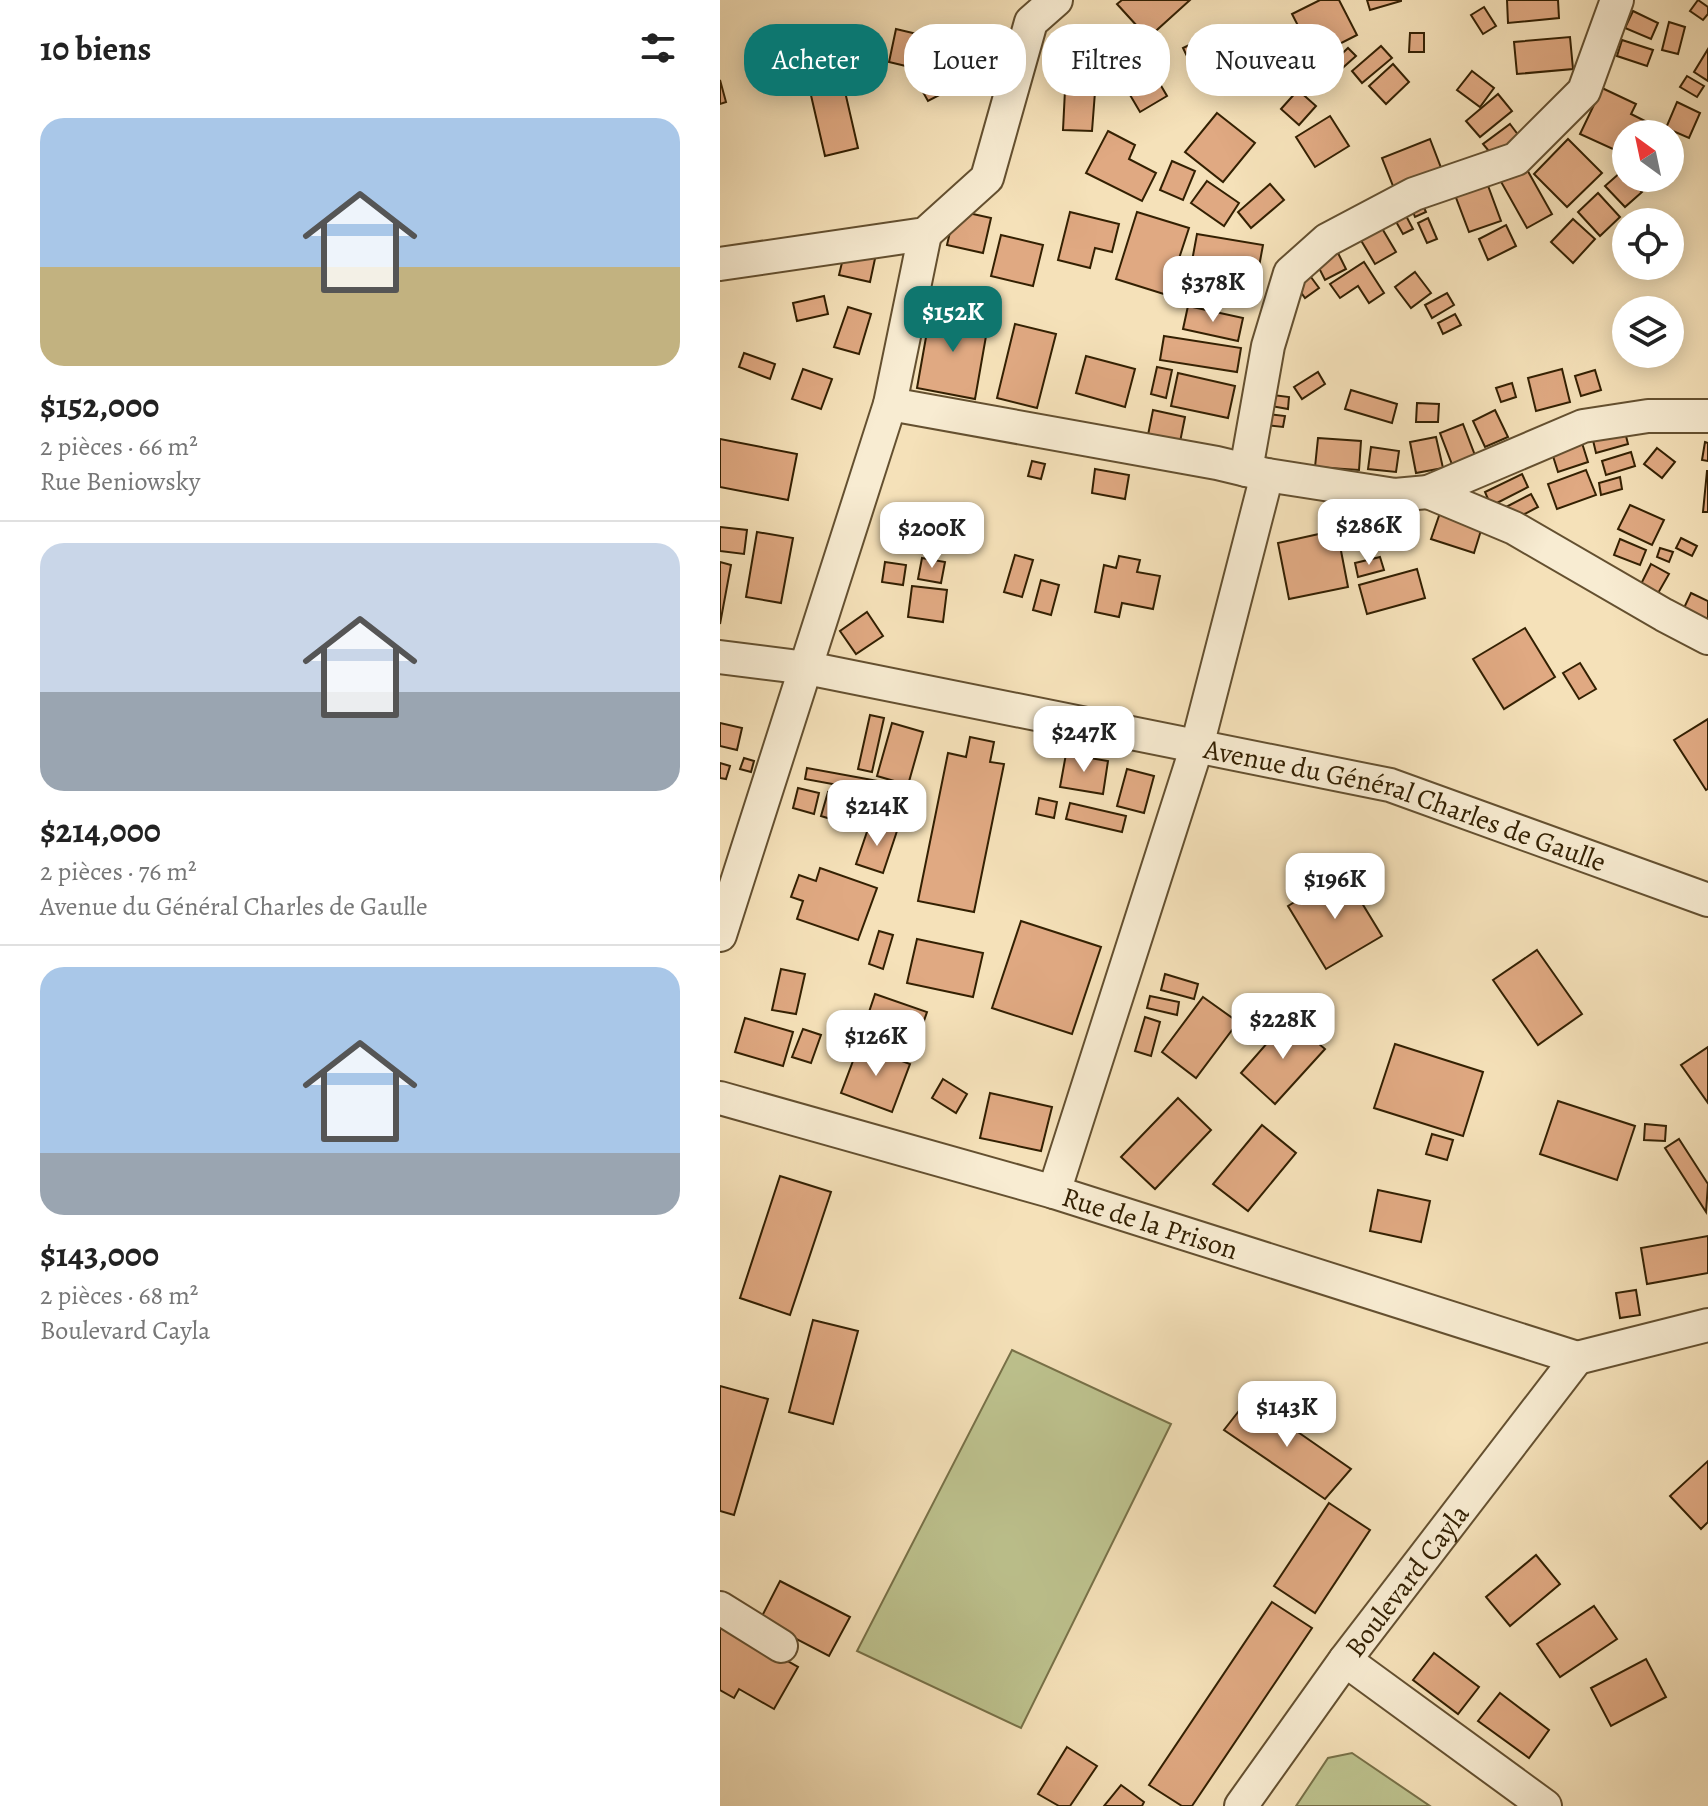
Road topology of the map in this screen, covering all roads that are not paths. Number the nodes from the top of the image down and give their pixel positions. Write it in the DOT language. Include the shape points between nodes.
graph roads {
  1 [pos="1056,0"];
  2 [pos="1617,0"];
  3 [pos="925,234"];
  4 [pos="720,264"];
  5 [pos="890,404"];
  6 [pos="1708,416"];
  7 [pos="1256,473"];
  8 [pos="1428,492"];
  9 [pos="1708,638"];
  10 [pos="720,657"];
  11 [pos="807,668"];
  12 [pos="1197,746"];
  13 [pos="1708,900"];
  14 [pos="720,935"];
  15 [pos="720,1098"];
  16 [pos="1054,1192"];
  17 [pos="1708,1325"];
  18 [pos="1577,1358"];
  19 [pos="720,1608"];
  20 [pos="781,1646"];
  21 [pos="1345,1660"];
  22 [pos="1241,1806"];
  23 [pos="1545,1806"];
  1 -- 3 [label="street" via="1031,22 987,178"];
  2 -- 7 [label="street" via="1584,91 1516,159 1414,194 1327,240 1290,273 1268,346"];
  3 -- 4 [label="street"];
  3 -- 5 [label="street"];
  5 -- 7 [label="street"];
  5 -- 11 [label="street"];
  6 -- 8 [label="street" via="1648,416 1583,426"];
  7 -- 8 [label="street" via="1395,495"];
  7 -- 12 [label="street"];
  8 -- 9 [label="street" via="1514,528"];
  10 -- 11 [label="street, Avenue du Général Charles de Gaulle"];
  11 -- 12 [label="street, Avenue du Général Charles de Gaulle"];
  11 -- 14 [label="street"];
  12 -- 13 [label="street, Avenue du Général Charles de Gaulle" via="1390,785"];
  12 -- 16 [label="street"];
  15 -- 16 [label="street, Rue de la Prison"];
  16 -- 18 [label="street, Rue de la Prison"];
  17 -- 18 [label="street"];
  18 -- 21 [label="street, Boulevard Cayla"];
  19 -- 20 [label="street"];
  21 -- 22 [label="street, Boulevard Cayla"];
  21 -- 23 [label="street"];
}
